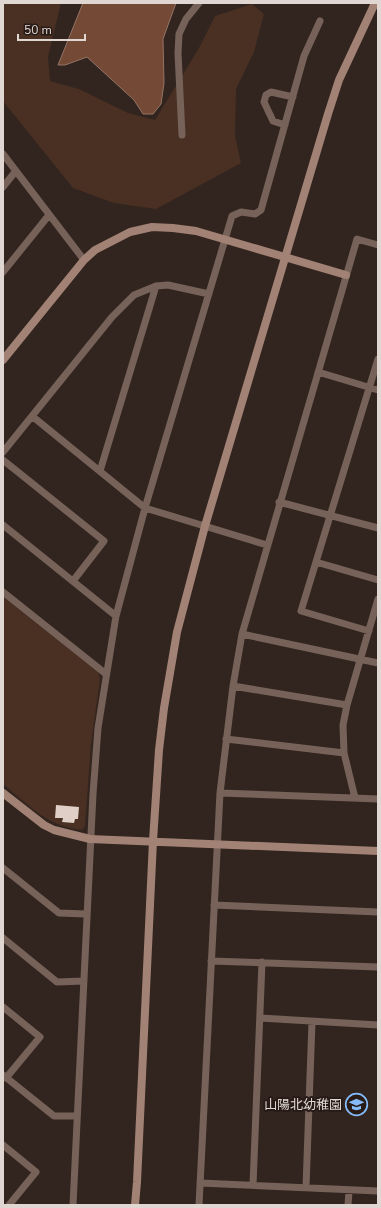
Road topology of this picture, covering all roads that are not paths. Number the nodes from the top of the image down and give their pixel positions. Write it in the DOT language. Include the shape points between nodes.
graph roads {
  1 [pos="199,3"];
  2 [pos="375,3"];
  3 [pos="320,21"];
  4 [pos="293,97"];
  5 [pos="285,125"];
  6 [pos="182,135"];
  7 [pos="3,154"];
  8 [pos="16,172"];
  9 [pos="3,187"];
  10 [pos="49,215"];
  11 [pos="225,240"];
  12 [pos="378,245"];
  13 [pos="284,257"];
  14 [pos="84,260"];
  15 [pos="3,272"];
  16 [pos="346,275"];
  17 [pos="156,286"];
  18 [pos="209,294"];
  19 [pos="378,359"];
  20 [pos="3,360"];
  21 [pos="318,372"];
  22 [pos="370,388"];
  23 [pos="378,390"];
  24 [pos="32,416"];
  25 [pos="3,452"];
  26 [pos="3,460"];
  27 [pos="100,471"];
  28 [pos="279,502"];
  29 [pos="145,508"];
  30 [pos="331,516"];
  31 [pos="3,525"];
  32 [pos="205,526"];
  33 [pos="378,528"];
  34 [pos="267,545"];
  35 [pos="316,562"];
  36 [pos="378,580"];
  37 [pos="73,581"];
  38 [pos="3,592"];
  39 [pos="378,600"];
  40 [pos="116,616"];
  41 [pos="369,631"];
  42 [pos="242,634"];
  43 [pos="361,660"];
  44 [pos="378,663"];
  45 [pos="106,674"];
  46 [pos="233,686"];
  47 [pos="347,705"];
  48 [pos="226,739"];
  49 [pos="344,753"];
  50 [pos="3,793"];
  51 [pos="220,793"];
  52 [pos="355,798"];
  53 [pos="378,799"];
  54 [pos="90,839"];
  55 [pos="153,841"];
  56 [pos="217,844"];
  57 [pos="378,851"];
  58 [pos="3,869"];
  59 [pos="214,905"];
  60 [pos="378,912"];
  61 [pos="86,914"];
  62 [pos="3,938"];
  63 [pos="211,961"];
  64 [pos="262,962"];
  65 [pos="378,967"];
  66 [pos="84,981"];
  67 [pos="3,1007"];
  68 [pos="260,1018"];
  69 [pos="312,1022"];
  70 [pos="378,1025"];
  71 [pos="5,1076"];
  72 [pos="77,1116"];
  73 [pos="3,1145"];
  74 [pos="200,1184"];
  75 [pos="253,1185"];
  76 [pos="306,1187"];
  77 [pos="349,1190"];
  78 [pos="378,1191"];
  79 [pos="9,1205"];
  80 [pos="73,1205"];
  81 [pos="135,1205"];
  82 [pos="199,1205"];
  83 [pos="348,1205"];
  1 -- 6 [label="street" via="186,19 179,34"];
  2 -- 13 [label="street" via="339,80"];
  3 -- 4 [label="street" via="304,56"];
  4 -- 5 [label="street"];
  4 -- 5 [label="street" via="271,92 266,95 264,102 273,121"];
  5 -- 11 [label="street" via="261,210 255,214 241,212 232,216"];
  7 -- 8 [label="street"];
  8 -- 9 [label="street"];
  8 -- 10 [label="street"];
  10 -- 14 [label="street"];
  10 -- 15 [label="street"];
  11 -- 13 [label="street"];
  11 -- 14 [label="street" via="196,231 152,227 130,232 108,242"];
  11 -- 18 [label="street"];
  12 -- 16 [label="street" via="357,239"];
  13 -- 16 [label="street"];
  13 -- 32 [label="street"];
  14 -- 20 [label="street"];
  16 -- 21 [label="street"];
  17 -- 18 [label="street" via="184,287"];
  17 -- 24 [label="street" via="134,295 112,317"];
  17 -- 27 [label="street"];
  18 -- 29 [label="street"];
  19 -- 22 [label="street"];
  21 -- 22 [label="street"];
  21 -- 28 [label="street"];
  22 -- 23 [label="street"];
  22 -- 30 [label="street"];
  24 -- 25 [label="street"];
  24 -- 27 [label="street"];
  26 -- 37 [label="street" via="104,541"];
  27 -- 29 [label="street"];
  28 -- 30 [label="street"];
  28 -- 34 [label="street"];
  29 -- 32 [label="street"];
  29 -- 40 [label="street"];
  30 -- 33 [label="street"];
  30 -- 35 [label="street"];
  31 -- 37 [label="street"];
  32 -- 34 [label="street"];
  32 -- 55 [label="street" via="177,632 164,708"];
  34 -- 42 [label="street"];
  35 -- 36 [label="street"];
  35 -- 41 [label="street" via="301,611"];
  37 -- 40 [label="street"];
  38 -- 45 [label="street"];
  39 -- 41 [label="street"];
  40 -- 45 [label="street"];
  41 -- 43 [label="street"];
  42 -- 43 [label="street"];
  42 -- 46 [label="street"];
  43 -- 44 [label="street"];
  43 -- 47 [label="street"];
  45 -- 54 [label="street"];
  46 -- 47 [label="street"];
  46 -- 48 [label="street"];
  47 -- 49 [label="street" via="343,725"];
  48 -- 49 [label="street"];
  48 -- 51 [label="street"];
  49 -- 52 [label="street"];
  50 -- 54 [label="street" via="44,825"];
  51 -- 52 [label="street"];
  51 -- 56 [label="street"];
  52 -- 53 [label="street"];
  54 -- 55 [label="street"];
  54 -- 61 [label="street"];
  55 -- 56 [label="street"];
  55 -- 81 [label="street"];
  56 -- 57 [label="street"];
  56 -- 59 [label="street"];
  58 -- 61 [label="street" via="59,913"];
  59 -- 60 [label="street"];
  59 -- 63 [label="street"];
  61 -- 66 [label="street"];
  62 -- 66 [label="street" via="57,982"];
  63 -- 64 [label="street"];
  63 -- 74 [label="street"];
  64 -- 65 [label="street"];
  64 -- 68 [label="street"];
  66 -- 72 [label="street"];
  67 -- 71 [label="street" via="40,1037"];
  68 -- 69 [label="street"];
  68 -- 75 [label="street"];
  69 -- 70 [label="street"];
  69 -- 76 [label="street"];
  71 -- 72 [label="street" via="54,1116"];
  72 -- 80 [label="street"];
  73 -- 79 [label="street" via="36,1172"];
  74 -- 75 [label="street"];
  74 -- 82 [label="street"];
  75 -- 76 [label="street"];
  76 -- 77 [label="street"];
  77 -- 78 [label="street"];
  77 -- 83 [label="street"];
}
